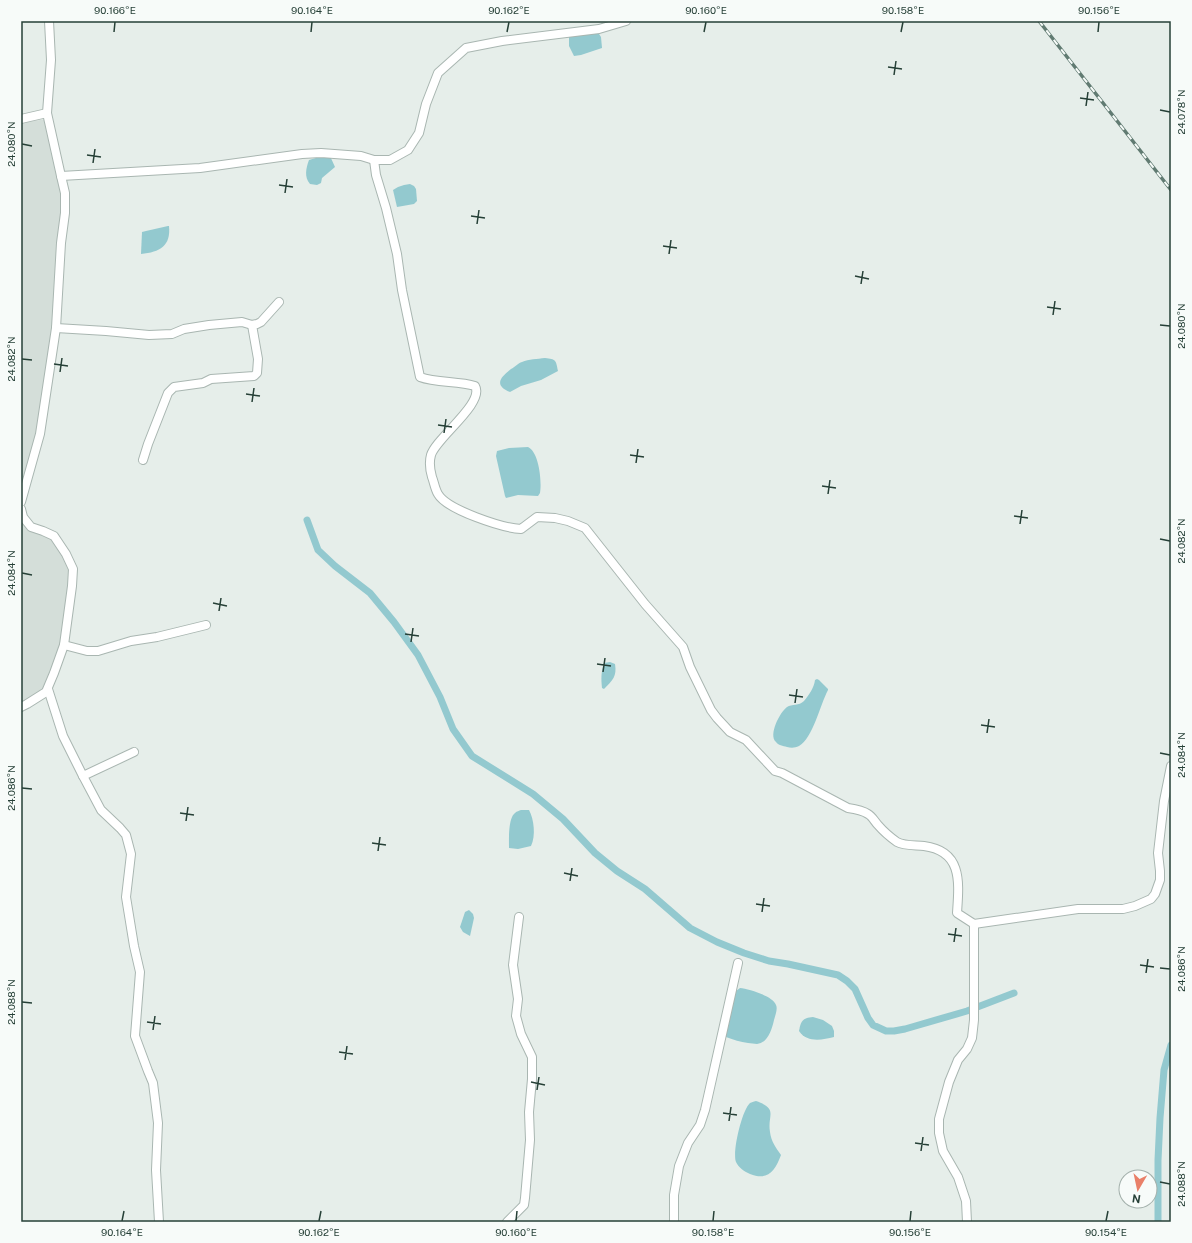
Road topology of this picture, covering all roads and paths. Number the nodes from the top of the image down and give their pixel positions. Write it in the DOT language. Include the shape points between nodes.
graph roads {
  1 [pos="49,21"];
  2 [pos="626,21"];
  3 [pos="47,113"];
  4 [pos="21,119"];
  5 [pos="374,160"];
  6 [pos="61,176"];
  7 [pos="279,302"];
  8 [pos="252,325"];
  9 [pos="56,328"];
  10 [pos="144,460"];
  11 [pos="21,502"];
  12 [pos="21,509"];
  13 [pos="206,625"];
  14 [pos="64,645"];
  15 [pos="48,689"];
  16 [pos="21,707"];
  17 [pos="134,752"];
  18 [pos="1171,766"];
  19 [pos="83,776"];
  20 [pos="519,917"];
  21 [pos="974,924"];
  22 [pos="738,963"];
  23 [pos="160,1222"];
  24 [pos="507,1222"];
  25 [pos="674,1222"];
  26 [pos="967,1222"];
  1 -- 3 [label="street" via="51,60"];
  2 -- 5 [label="street" via="599,29 466,48 438,73 426,104 419,134 408,150 390,160"];
  3 -- 4 [label="street"];
  3 -- 6 [label="street"];
  5 -- 6 [label="street" via="361,156 321,153 200,168"];
  5 -- 21 [label="street" via="397,254 420,377 469,384 477,388 477,396 471,406 437,444 431,456 430,470 438,494 447,504 458,510 510,528 521,529 537,517 554,518 585,528 683,647 690,667 712,710 730,732 746,740 775,771 848,808 870,814 888,835 899,843 943,851 953,860 958,880 957,913"];
  6 -- 9 [label="street" via="65,193 65,213"];
  7 -- 8 [label="street" via="261,322"];
  8 -- 9 [label="street" via="242,322 209,325 172,334 149,335"];
  8 -- 10 [label="street" via="258,373 254,376 211,379 203,383 171,388"];
  9 -- 11 [label="street" via="40,434"];
  12 -- 14 [label="street" via="31,527 54,536 73,569"];
  13 -- 14 [label="street" via="98,651"];
  14 -- 15 [label="street"];
  15 -- 16 [label="street"];
  15 -- 19 [label="street" via="63,736"];
  17 -- 19 [label="street"];
  18 -- 21 [label="street" via="1158,853 1160,880 1151,898 1135,906 1123,908 1078,909"];
  19 -- 23 [label="street" via="101,810 126,835 131,854 126,897 140,972 135,1036 153,1083 158,1122 156,1170"];
  20 -- 24 [label="street" via="513,965 518,998 516,1016 532,1057 530,1140 526,1198 524,1205"];
  21 -- 26 [label="street" via="972,1038 958,1060 949,1082 939,1119 943,1152 958,1177 966,1201"];
  22 -- 25 [label="street" via="705,1110 700,1126 688,1143 679,1166 674,1195"];
}
